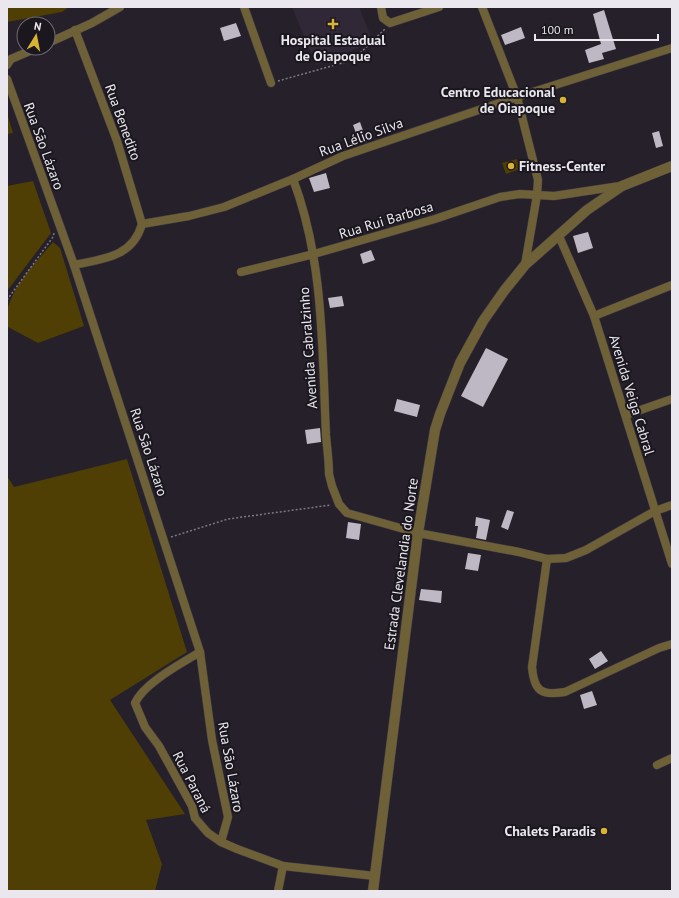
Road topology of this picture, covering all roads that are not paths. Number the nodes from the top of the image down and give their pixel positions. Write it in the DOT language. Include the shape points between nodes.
graph roads {
  1 [pos="120,7"];
  2 [pos="244,7"];
  3 [pos="382,7"];
  4 [pos="440,7"];
  5 [pos="482,7"];
  6 [pos="75,30"];
  7 [pos="56,39"];
  8 [pos="672,48"];
  9 [pos="18,56"];
  10 [pos="7,65"];
  11 [pos="7,79"];
  12 [pos="271,83"];
  13 [pos="517,97"];
  14 [pos="672,166"];
  15 [pos="293,179"];
  16 [pos="622,186"];
  17 [pos="537,195"];
  18 [pos="142,224"];
  19 [pos="559,236"];
  20 [pos="314,254"];
  21 [pos="74,265"];
  22 [pos="525,265"];
  23 [pos="241,272"];
  24 [pos="672,285"];
  25 [pos="594,316"];
  26 [pos="672,399"];
  27 [pos="626,415"];
  28 [pos="672,505"];
  29 [pos="655,511"];
  30 [pos="418,533"];
  31 [pos="547,560"];
  32 [pos="672,564"];
  33 [pos="672,644"];
  34 [pos="200,652"];
  35 [pos="672,758"];
  36 [pos="657,765"];
  37 [pos="221,842"];
  38 [pos="283,866"];
  39 [pos="375,876"];
  40 [pos="278,891"];
  41 [pos="373,891"];
  1 -- 6 [label="street"];
  2 -- 12 [label="street"];
  3 -- 4 [label="street" via="383,18 390,23"];
  5 -- 13 [label="street"];
  6 -- 7 [label="street"];
  6 -- 18 [label="street, Rua Benedito" via="117,141"];
  8 -- 13 [label="street, Rua Lélio Silva"];
  9 -- 10 [label="street" via="11,59"];
  11 -- 21 [label="street, Rua São Lázaro"];
  13 -- 15 [label="street, Rua Lélio Silva" via="343,156"];
  13 -- 17 [label="street" via="536,168"];
  14 -- 16 [label="street, Estrada Clevelandia do Norte"];
  15 -- 18 [label="street, Rua Lélio Silva" via="206,212"];
  15 -- 20 [label="street, Avenida Cabralzinho" via="305,210"];
  16 -- 17 [label="street, Rua Rui Barbosa" via="554,196"];
  16 -- 19 [label="street, Estrada Clevelandia do Norte" via="587,210"];
  17 -- 20 [label="street, Rua Rui Barbosa" via="500,197"];
  17 -- 22 [label="street"];
  18 -- 21 [label="street" via="135,241 126,250"];
  19 -- 22 [label="street, Estrada Clevelandia do Norte"];
  19 -- 25 [label="street, Avenida Veiga Cabral"];
  20 -- 23 [label="street, Rua Rui Barbosa"];
  20 -- 30 [label="street, Avenida Cabralzinho" via="322,319 326,435 332,486 339,504 347,513"];
  21 -- 34 [label="street, Rua São Lázaro"];
  22 -- 30 [label="street, Estrada Clevelandia do Norte" via="483,321 460,363 449,390 435,430"];
  24 -- 25 [label="street"];
  25 -- 27 [label="street, Avenida Veiga Cabral"];
  26 -- 27 [label="street"];
  27 -- 29 [label="street, Avenida Veiga Cabral"];
  28 -- 29 [label="street"];
  29 -- 31 [label="street" via="586,550 566,558"];
  29 -- 32 [label="street, Avenida Veiga Cabral"];
  30 -- 31 [label="street" via="519,552"];
  30 -- 39 [label="street, Estrada Clevelandia do Norte"];
  31 -- 33 [label="street" via="532,667 534,685 538,689 551,694 565,692"];
  34 -- 37 [label="street, Rua São Lázaro" via="212,740 228,817"];
  34 -- 37 [label="street, Rua Paraná" via="158,679 135,703 145,727 163,753 192,806 195,818"];
  35 -- 36 [label="street"];
  37 -- 38 [label="street, Rua Paraná"];
  38 -- 39 [label="street, Rua Paraná"];
  38 -- 40 [label="street"];
  39 -- 41 [label="street, Estrada Clevelandia do Norte"];
}
